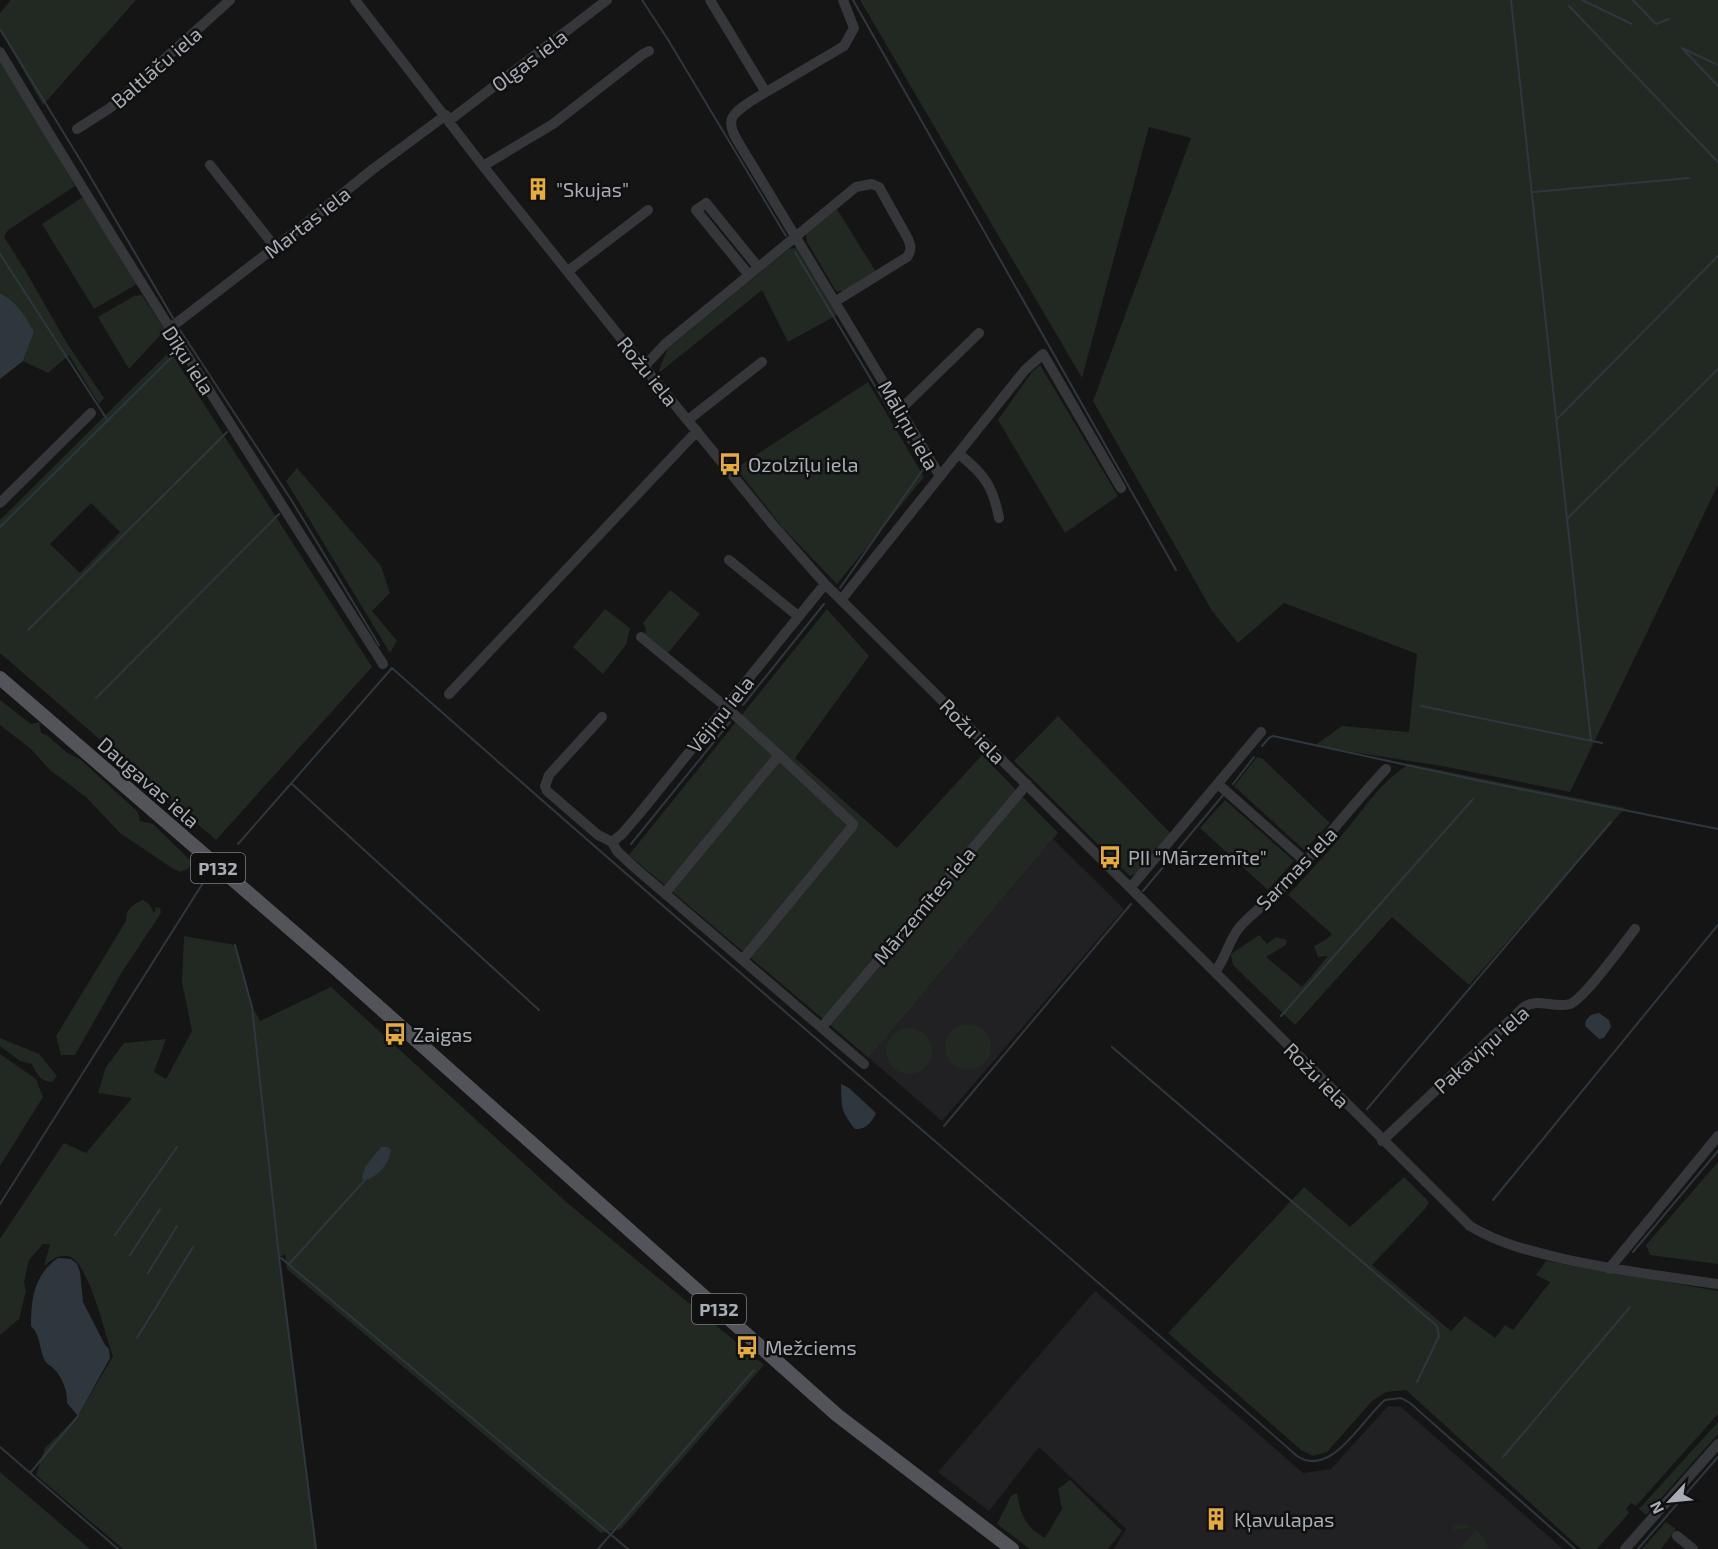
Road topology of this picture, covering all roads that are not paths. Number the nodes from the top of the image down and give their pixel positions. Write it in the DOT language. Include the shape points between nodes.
graph roads {
  1 [pos="230,0"];
  2 [pos="607,0"];
  3 [pos="710,0"];
  4 [pos="843,0"];
  5 [pos="360,2"];
  6 [pos="649,51"];
  7 [pos="0,52"];
  8 [pos="765,91"];
  9 [pos="448,118"];
  10 [pos="77,129"];
  11 [pos="210,165"];
  12 [pos="483,166"];
  13 [pos="648,210"];
  14 [pos="797,237"];
  15 [pos="275,247"];
  16 [pos="758,267"];
  17 [pos="568,271"];
  18 [pos="749,275"];
  19 [pos="836,301"];
  20 [pos="170,331"];
  21 [pos="979,333"];
  22 [pos="662,348"];
  23 [pos="762,362"];
  24 [pos="644,367"];
  25 [pos="654,380"];
  26 [pos="900,408"];
  27 [pos="91,413"];
  28 [pos="688,420"];
  29 [pos="697,431"];
  30 [pos="959,454"];
  31 [pos="940,476"];
  32 [pos="1121,488"];
  33 [pos="0,502"];
  34 [pos="999,518"];
  35 [pos="729,560"];
  36 [pos="825,584"];
  37 [pos="841,600"];
  38 [pos="798,616"];
  39 [pos="641,637"];
  40 [pos="383,664"];
  41 [pos="0,678"];
  42 [pos="449,694"];
  43 [pos="726,706"];
  44 [pos="602,717"];
  45 [pos="1261,732"];
  46 [pos="779,754"];
  47 [pos="1386,769"];
  48 [pos="1027,784"];
  49 [pos="1218,784"];
  50 [pos="612,842"];
  51 [pos="1306,862"];
  52 [pos="1131,887"];
  53 [pos="665,893"];
  54 [pos="1635,929"];
  55 [pos="743,959"];
  56 [pos="1215,972"];
  57 [pos="822,1027"];
  58 [pos="864,1064"];
  59 [pos="1718,1136"];
  60 [pos="1382,1141"];
  61 [pos="1610,1269"];
  62 [pos="1718,1284"];
  63 [pos="1718,1443"];
  64 [pos="1677,1536"];
  65 [pos="1012,1549"];
  66 [pos="1625,1549"];
  67 [pos="1693,1549"];
  1 -- 10 [label="street, Baltlāču iela" via="110,108"];
  2 -- 9 [label="street, Olgas iela"];
  3 -- 8 [label="street"];
  4 -- 8 [label="street" via="854,28 844,46"];
  5 -- 9 [label="street, Rožu iela"];
  6 -- 12 [label="street" via="553,124"];
  7 -- 20 [label="street, Dīķu iela"];
  8 -- 14 [label="street, Māliņu iela" via="731,117 732,131"];
  9 -- 12 [label="street, Rožu iela"];
  9 -- 15 [label="street, Martas iela" via="373,169"];
  11 -- 15 [label="street"];
  12 -- 17 [label="street, Rožu iela"];
  13 -- 17 [label="street"];
  14 -- 16 [label="street"];
  14 -- 19 [label="street, Māliņu iela"];
  14 -- 19 [label="street" via="856,187 879,187 911,245 910,252"];
  15 -- 20 [label="street, Martas iela"];
  16 -- 18 [label="street"];
  16 -- 18 [label="street" via="706,203 696,210"];
  17 -- 24 [label="street, Rožu iela"];
  18 -- 22 [label="street"];
  19 -- 26 [label="street, Māliņu iela"];
  20 -- 40 [label="street, Dīķu iela"];
  21 -- 26 [label="street"];
  22 -- 24 [label="street"];
  22 -- 25 [label="street"];
  23 -- 28 [label="street"];
  24 -- 25 [label="street, Rožu iela"];
  25 -- 28 [label="street, Rožu iela"];
  26 -- 31 [label="street, Māliņu iela"];
  27 -- 33 [label="street"];
  28 -- 29 [label="street, Rožu iela"];
  29 -- 36 [label="street, Rožu iela"];
  29 -- 42 [label="street"];
  30 -- 31 [label="street"];
  30 -- 32 [label="street" via="1042,354"];
  30 -- 34 [label="street" via="985,477"];
  31 -- 37 [label="street, Māliņu iela"];
  35 -- 38 [label="street"];
  36 -- 37 [label="street, Rožu iela"];
  36 -- 38 [label="street, Vējiņu iela"];
  37 -- 48 [label="street, Rožu iela"];
  38 -- 43 [label="street, Vējiņu iela"];
  39 -- 43 [label="street"];
  41 -- 65 [label="main road, Daugavas iela / P132" via="837,1415"];
  43 -- 46 [label="street"];
  43 -- 50 [label="street, Vējiņu iela"];
  44 -- 50 [label="street" via="549,774 544,786 598,835"];
  45 -- 49 [label="street"];
  46 -- 53 [label="street"];
  46 -- 55 [label="street" via="853,824"];
  47 -- 51 [label="street, Sarmas iela"];
  48 -- 52 [label="street, Rožu iela"];
  48 -- 57 [label="street, Mārzemītes iela"];
  49 -- 51 [label="street"];
  49 -- 52 [label="street"];
  50 -- 53 [label="street" via="616,851"];
  51 -- 56 [label="street, Sarmas iela" via="1239,929"];
  52 -- 56 [label="street, Rožu iela"];
  53 -- 55 [label="street"];
  54 -- 60 [label="street, Pakaviņu iela" via="1578,999 1562,1005 1536,1002 1524,1007"];
  55 -- 57 [label="street"];
  56 -- 60 [label="street, Rožu iela"];
  57 -- 58 [label="street"];
  59 -- 61 [label="street"];
  60 -- 61 [label="street, Rožu iela" via="1470,1226 1488,1238 1523,1250"];
  61 -- 62 [label="street, Rožu iela"];
  63 -- 66 [label="street"];
  64 -- 67 [label="street"];
}
